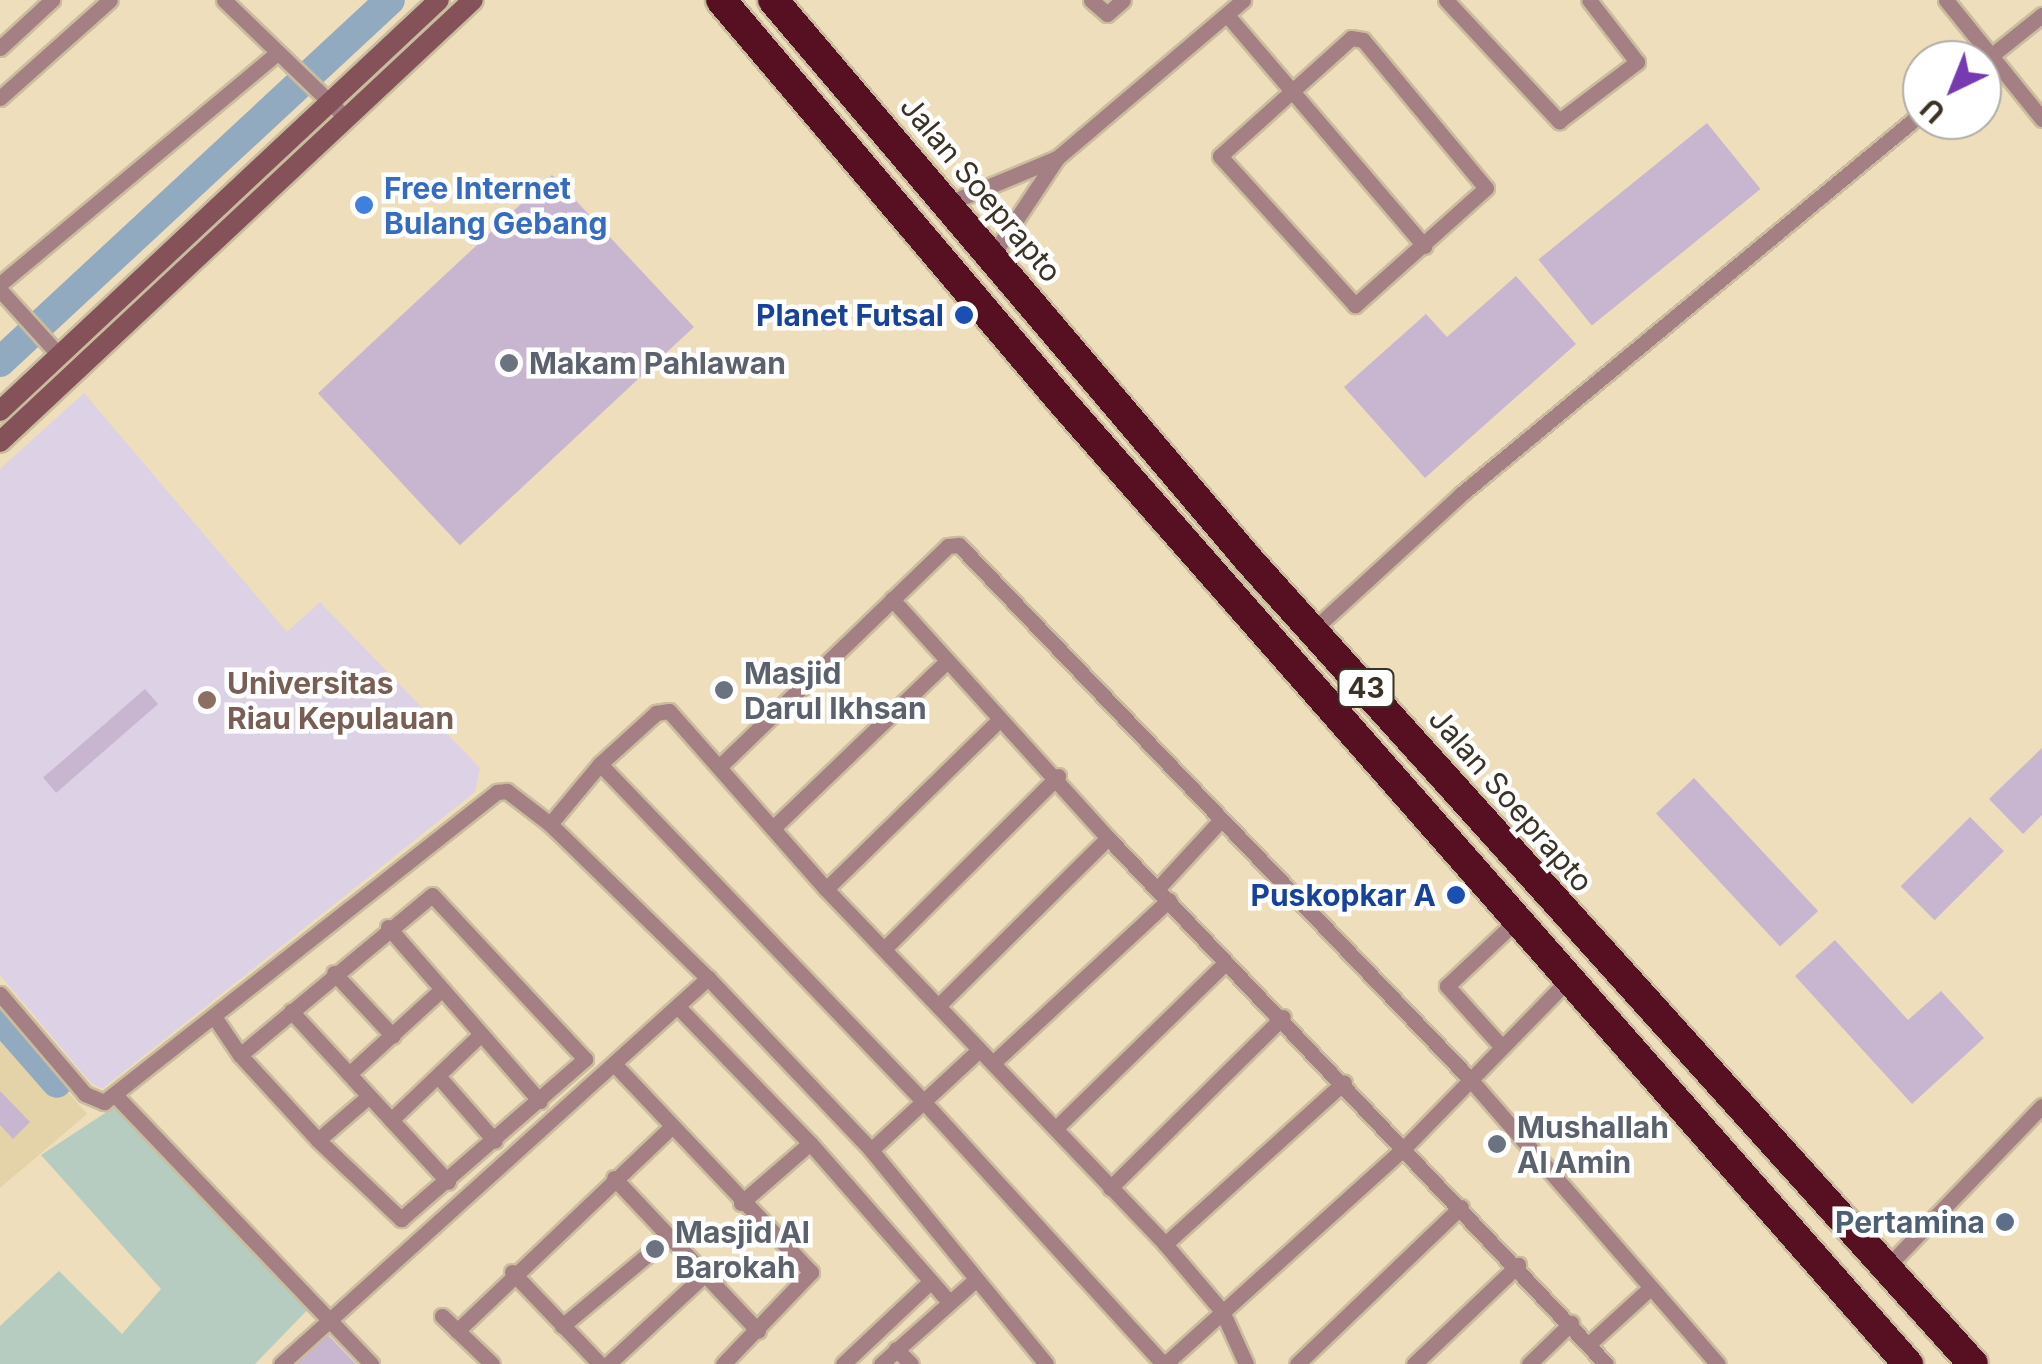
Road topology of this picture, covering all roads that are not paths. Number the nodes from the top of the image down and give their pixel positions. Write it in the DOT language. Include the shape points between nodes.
graph roads {
  1 [pos="52,0"];
  2 [pos="110,0"];
  3 [pos="224,0"];
  4 [pos="439,0"];
  5 [pos="473,0"];
  6 [pos="720,0"];
  7 [pos="773,0"];
  8 [pos="1091,0"];
  9 [pos="1123,0"];
  10 [pos="1243,0"];
  11 [pos="1446,0"];
  12 [pos="1589,0"];
  13 [pos="1946,0"];
  14 [pos="2042,14"];
  15 [pos="1228,15"];
  16 [pos="1972,40"];
  17 [pos="2002,46"];
  18 [pos="0,48"];
  19 [pos="276,54"];
  20 [pos="2002,77"];
  21 [pos="1290,89"];
  22 [pos="0,98"];
  23 [pos="333,103"];
  24 [pos="2042,118"];
  25 [pos="1902,130"];
  26 [pos="1057,158"];
  27 [pos="950,203"];
  28 [pos="1424,246"];
  29 [pos="992,256"];
  30 [pos="0,287"];
  31 [pos="59,355"];
  32 [pos="0,411"];
  33 [pos="0,442"];
  34 [pos="1248,560"];
  35 [pos="1224,582"];
  36 [pos="892,599"];
  37 [pos="1314,629"];
  38 [pos="948,662"];
  39 [pos="999,720"];
  40 [pos="600,764"];
  41 [pos="719,767"];
  42 [pos="1058,776"];
  43 [pos="1219,822"];
  44 [pos="550,824"];
  45 [pos="773,828"];
  46 [pos="1108,838"];
  47 [pos="826,889"];
  48 [pos="1164,893"];
  49 [pos="1516,921"];
  50 [pos="388,927"];
  51 [pos="884,948"];
  52 [pos="1224,962"];
  53 [pos="334,973"];
  54 [pos="708,978"];
  55 [pos="1568,980"];
  56 [pos="442,989"];
  57 [pos="0,994"];
  58 [pos="938,1006"];
  59 [pos="679,1008"];
  60 [pos="291,1011"];
  61 [pos="1282,1017"];
  62 [pos="215,1018"];
  63 [pos="481,1034"];
  64 [pos="393,1036"];
  65 [pos="1501,1046"];
  66 [pos="980,1050"];
  67 [pos="240,1055"];
  68 [pos="996,1062"];
  69 [pos="616,1066"];
  70 [pos="349,1074"];
  71 [pos="438,1076"];
  72 [pos="1469,1078"];
  73 [pos="1344,1082"];
  74 [pos="116,1096"];
  75 [pos="369,1096"];
  76 [pos="540,1101"];
  77 [pos="924,1101"];
  78 [pos="2042,1106"];
  79 [pos="391,1120"];
  80 [pos="1058,1126"];
  81 [pos="671,1127"];
  82 [pos="318,1140"];
  83 [pos="495,1141"];
  84 [pos="810,1142"];
  85 [pos="1406,1146"];
  86 [pos="871,1150"];
  87 [pos="614,1178"];
  88 [pos="448,1182"];
  89 [pos="1110,1188"];
  90 [pos="742,1204"];
  91 [pos="1462,1207"];
  92 [pos="668,1237"];
  93 [pos="1165,1244"];
  94 [pos="1518,1265"];
  95 [pos="1886,1268"];
  96 [pos="512,1272"];
  97 [pos="703,1276"];
  98 [pos="973,1282"];
  99 [pos="929,1283"];
  100 [pos="1648,1288"];
  101 [pos="949,1302"];
  102 [pos="1222,1311"];
  103 [pos="442,1316"];
  104 [pos="330,1322"];
  105 [pos="1571,1323"];
  106 [pos="562,1326"];
  107 [pos="456,1331"];
  108 [pos="758,1332"];
  109 [pos="1591,1342"];
  110 [pos="896,1349"];
  111 [pos="280,1364"];
  112 [pos="371,1364"];
  113 [pos="492,1364"];
  114 [pos="600,1364"];
  115 [pos="608,1364"];
  116 [pos="723,1364"];
  117 [pos="844,1364"];
  118 [pos="881,1364"];
  119 [pos="910,1364"];
  120 [pos="1046,1364"];
  121 [pos="1164,1364"];
  122 [pos="1246,1364"];
  123 [pos="1298,1364"];
  124 [pos="1414,1364"];
  125 [pos="1529,1364"];
  126 [pos="1606,1364"];
  127 [pos="1718,1364"];
  128 [pos="1908,1364"];
  129 [pos="1973,1364"];
  1 -- 18 [label="street"];
  2 -- 22 [label="street"];
  3 -- 19 [label="street"];
  4 -- 23 [label="main road"];
  5 -- 23 [label="main road"];
  6 -- 35 [label="highway, 43"];
  7 -- 27 [label="highway, Jalan Soeprapto / 43"];
  8 -- 9 [label="street" via="1107,14"];
  10 -- 15 [label="street"];
  11 -- 12 [label="street" via="1559,120 1637,62"];
  13 -- 16 [label="street"];
  14 -- 17 [label="street"];
  15 -- 21 [label="street"];
  15 -- 26 [label="street"];
  19 -- 23 [label="street"];
  19 -- 30 [label="street"];
  20 -- 24 [label="street"];
  21 -- 28 [label="street"];
  21 -- 28 [label="street" via="1351,38 1360,38 1482,178 1482,196"];
  21 -- 28 [label="street" via="1223,150 1223,164 1348,304 1357,304"];
  23 -- 31 [label="main road"];
  23 -- 33 [label="main road"];
  25 -- 37 [label="street" via="1460,495"];
  26 -- 27 [label="street"];
  26 -- 29 [label="street"];
  27 -- 29 [label="highway, Jalan Soeprapto / 43"];
  29 -- 34 [label="highway, Jalan Soeprapto / 43"];
  30 -- 31 [label="street"];
  31 -- 32 [label="main road"];
  34 -- 35 [label="highway"];
  34 -- 37 [label="highway, Jalan Soeprapto / 43"];
  35 -- 49 [label="highway, 43"];
  36 -- 38 [label="street"];
  36 -- 41 [label="street"];
  36 -- 43 [label="street" via="948,546 959,546"];
  37 -- 95 [label="highway, Jalan Soeprapto / 43"];
  38 -- 39 [label="street"];
  38 -- 45 [label="street"];
  39 -- 42 [label="street"];
  39 -- 47 [label="street"];
  40 -- 41 [label="street" via="663,710"];
  40 -- 44 [label="street"];
  40 -- 77 [label="street"];
  41 -- 45 [label="street"];
  42 -- 46 [label="street"];
  42 -- 51 [label="street"];
  43 -- 48 [label="street"];
  43 -- 72 [label="street"];
  44 -- 54 [label="street"];
  44 -- 62 [label="street" via="512,794 497,792"];
  45 -- 47 [label="street"];
  46 -- 48 [label="street"];
  46 -- 58 [label="street"];
  47 -- 51 [label="street"];
  48 -- 52 [label="street"];
  48 -- 68 [label="street"];
  49 -- 55 [label="highway, 43"];
  49 -- 65 [label="street" via="1447,986"];
  50 -- 53 [label="street"];
  50 -- 56 [label="street"];
  50 -- 76 [label="street" via="423,896 438,897 581,1049 582,1064"];
  51 -- 58 [label="street"];
  52 -- 61 [label="street"];
  52 -- 80 [label="street"];
  53 -- 60 [label="street"];
  53 -- 64 [label="street"];
  54 -- 59 [label="street"];
  54 -- 86 [label="street"];
  55 -- 65 [label="street"];
  55 -- 128 [label="highway, 43"];
  56 -- 63 [label="street"];
  56 -- 64 [label="street"];
  57 -- 74 [label="street" via="85,1094 99,1103"];
  58 -- 66 [label="street"];
  59 -- 69 [label="street"];
  59 -- 84 [label="street"];
  60 -- 67 [label="street"];
  60 -- 70 [label="street"];
  61 -- 73 [label="street"];
  61 -- 89 [label="street"];
  62 -- 67 [label="street"];
  62 -- 74 [label="street"];
  63 -- 71 [label="street"];
  63 -- 76 [label="street"];
  64 -- 70 [label="street"];
  65 -- 72 [label="street"];
  66 -- 68 [label="street"];
  66 -- 77 [label="street"];
  67 -- 82 [label="street"];
  68 -- 80 [label="street"];
  69 -- 81 [label="street"];
  69 -- 104 [label="street"];
  70 -- 75 [label="street"];
  71 -- 79 [label="street"];
  71 -- 83 [label="street"];
  72 -- 85 [label="street"];
  72 -- 100 [label="street"];
  73 -- 85 [label="street"];
  73 -- 93 [label="street"];
  74 -- 104 [label="street"];
  75 -- 79 [label="street"];
  75 -- 82 [label="street"];
  76 -- 83 [label="street"];
  77 -- 86 [label="street"];
  77 -- 121 [label="street"];
  78 -- 95 [label="street"];
  79 -- 88 [label="street"];
  80 -- 89 [label="street"];
  81 -- 87 [label="street"];
  81 -- 90 [label="street"];
  82 -- 88 [label="street" via="397,1218"];
  83 -- 88 [label="street"];
  84 -- 90 [label="street"];
  84 -- 99 [label="street"];
  85 -- 91 [label="street"];
  85 -- 102 [label="street"];
  86 -- 98 [label="street"];
  87 -- 92 [label="street"];
  87 -- 96 [label="street"];
  89 -- 93 [label="street"];
  90 -- 108 [label="street" via="811,1272"];
  91 -- 94 [label="street"];
  91 -- 123 [label="street"];
  92 -- 97 [label="street"];
  92 -- 106 [label="street"];
  93 -- 102 [label="street"];
  94 -- 105 [label="street"];
  94 -- 124 [label="street"];
  95 -- 129 [label="highway, Jalan Soeprapto / 43"];
  96 -- 106 [label="street"];
  96 -- 107 [label="street"];
  97 -- 108 [label="street"];
  97 -- 115 [label="street"];
  98 -- 101 [label="street"];
  98 -- 120 [label="street"];
  99 -- 101 [label="street"];
  99 -- 117 [label="street"];
  100 -- 109 [label="street"];
  100 -- 127 [label="street"];
  101 -- 110 [label="street"];
  102 -- 121 [label="street"];
  102 -- 122 [label="street"];
  103 -- 107 [label="street"];
  104 -- 111 [label="street"];
  104 -- 112 [label="street"];
  105 -- 109 [label="street"];
  105 -- 125 [label="street"];
  106 -- 114 [label="street"];
  107 -- 113 [label="street"];
  108 -- 116 [label="street"];
  109 -- 126 [label="street"];
  110 -- 118 [label="street"];
  110 -- 119 [label="street"];
}
